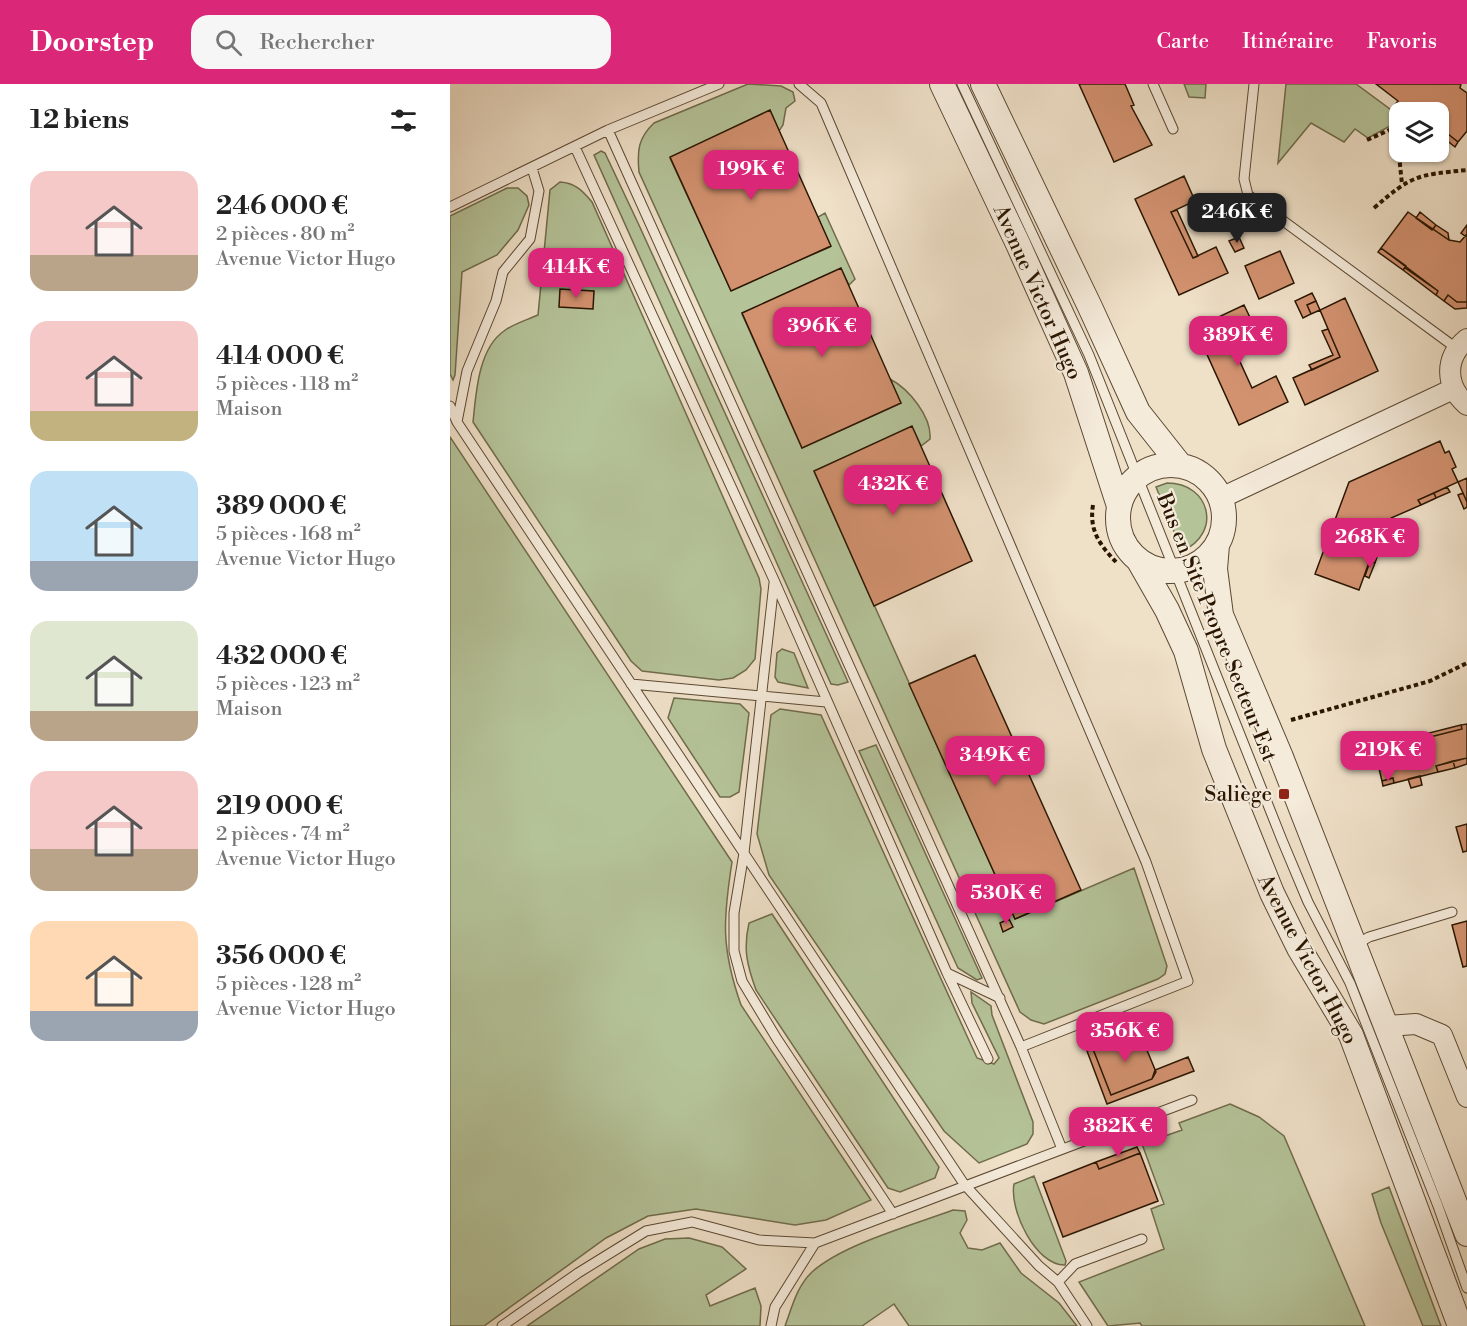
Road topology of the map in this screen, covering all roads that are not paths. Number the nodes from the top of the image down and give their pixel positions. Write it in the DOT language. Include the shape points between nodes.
graph roads {
  1 [pos="720,84"];
  2 [pos="800,84"];
  3 [pos="942,84"];
  4 [pos="962,84"];
  5 [pos="983,84"];
  6 [pos="1152,84"];
  7 [pos="1254,84"];
  8 [pos="1173,129"];
  9 [pos="608,130"];
  10 [pos="574,147"];
  11 [pos="532,168"];
  12 [pos="450,207"];
  13 [pos="1462,343"];
  14 [pos="1453,389"];
  15 [pos="1467,405"];
  16 [pos="450,406"];
  17 [pos="457,422"];
  18 [pos="1180,465"];
  19 [pos="1138,477"];
  20 [pos="1221,498"];
  21 [pos="1119,506"];
  22 [pos="1217,545"];
  23 [pos="1139,561"];
  24 [pos="1176,571"];
  25 [pos="774,580"];
  26 [pos="631,684"];
  27 [pos="761,697"];
  28 [pos="826,702"];
  29 [pos="744,853"];
  30 [pos="1452,912"];
  31 [pos="1355,945"];
  32 [pos="948,974"];
  33 [pos="1000,998"];
  34 [pos="1387,1026"];
  35 [pos="1021,1047"];
  36 [pos="988,1059"];
  37 [pos="1467,1097"];
  38 [pos="1192,1100"];
  39 [pos="1062,1149"];
  40 [pos="964,1184"];
  41 [pos="893,1214"];
  42 [pos="1467,1234"];
  43 [pos="1142,1239"];
  44 [pos="815,1243"];
  45 [pos="1058,1282"];
  46 [pos="1467,1288"];
  47 [pos="502,1326"];
  48 [pos="771,1326"];
  49 [pos="1087,1326"];
  50 [pos="1460,1326"];
  1 -- 9 [label="lane"];
  2 -- 35 [label="lane" via="821,103 1146,862 1188,981"];
  3 -- 21 [label="street, Avenue Victor Hugo" via="1076,374"];
  4 -- 19 [label="lane, Bus en Site Propre Secteur Est" via="1053,273"];
  5 -- 18 [label="street, Avenue Victor Hugo" via="1138,412"];
  6 -- 8 [label="lane"];
  7 -- 13 [label="lane" via="1244,179 1248,195"];
  9 -- 10 [label="lane"];
  9 -- 33 [label="lane"];
  10 -- 11 [label="lane"];
  10 -- 25 [label="lane"];
  11 -- 12 [label="lane"];
  11 -- 17 [label="lane" via="539,191 530,239 502,272 496,301 467,371"];
  13 -- 14 [label="street" via="1449,368"];
  14 -- 15 [label="street"];
  14 -- 20 [label="street"];
  16 -- 17 [label="lane"];
  17 -- 26 [label="lane"];
  18 -- 19 [label="street" via="1158,466"];
  18 -- 20 [label="street" via="1204,476"];
  19 -- 21 [label="street"];
  19 -- 24 [label="lane, Bus en Site Propre Secteur Est"];
  20 -- 22 [label="street, Avenue Victor Hugo" via="1224,526"];
  21 -- 23 [label="street, Avenue Victor Hugo" via="1120,532"];
  22 -- 24 [label="street" via="1200,563"];
  22 -- 31 [label="street, Avenue Victor Hugo" via="1215,569 1221,615"];
  23 -- 24 [label="street"];
  23 -- 50 [label="street, Avenue Victor Hugo" via="1186,651 1214,748 1267,883 1299,948 1350,1035"];
  24 -- 46 [label="lane, Bus en Site Propre Secteur Est" via="1291,863 1350,983"];
  25 -- 27 [label="lane"];
  25 -- 28 [label="lane"];
  26 -- 27 [label="lane"];
  26 -- 29 [label="lane"];
  27 -- 28 [label="lane"];
  27 -- 29 [label="lane"];
  28 -- 32 [label="lane"];
  29 -- 40 [label="lane"];
  29 -- 41 [label="lane" via="734,913 734,951 742,981"];
  30 -- 31 [label="lane" via="1369,937"];
  31 -- 34 [label="street, Avenue Victor Hugo"];
  32 -- 33 [label="lane"];
  32 -- 36 [label="lane"];
  33 -- 35 [label="lane"];
  34 -- 37 [label="street" via="1416,1024 1442,1035"];
  34 -- 42 [label="street, Avenue Victor Hugo"];
  35 -- 39 [label="lane"];
  38 -- 39 [label="lane"];
  39 -- 40 [label="lane"];
  40 -- 41 [label="lane"];
  40 -- 45 [label="lane"];
  41 -- 44 [label="lane"];
  43 -- 45 [label="lane" via="1075,1264"];
  44 -- 47 [label="lane" via="759,1240 692,1221 646,1232"];
  44 -- 48 [label="lane" via="775,1307"];
  45 -- 49 [label="lane"];
}
